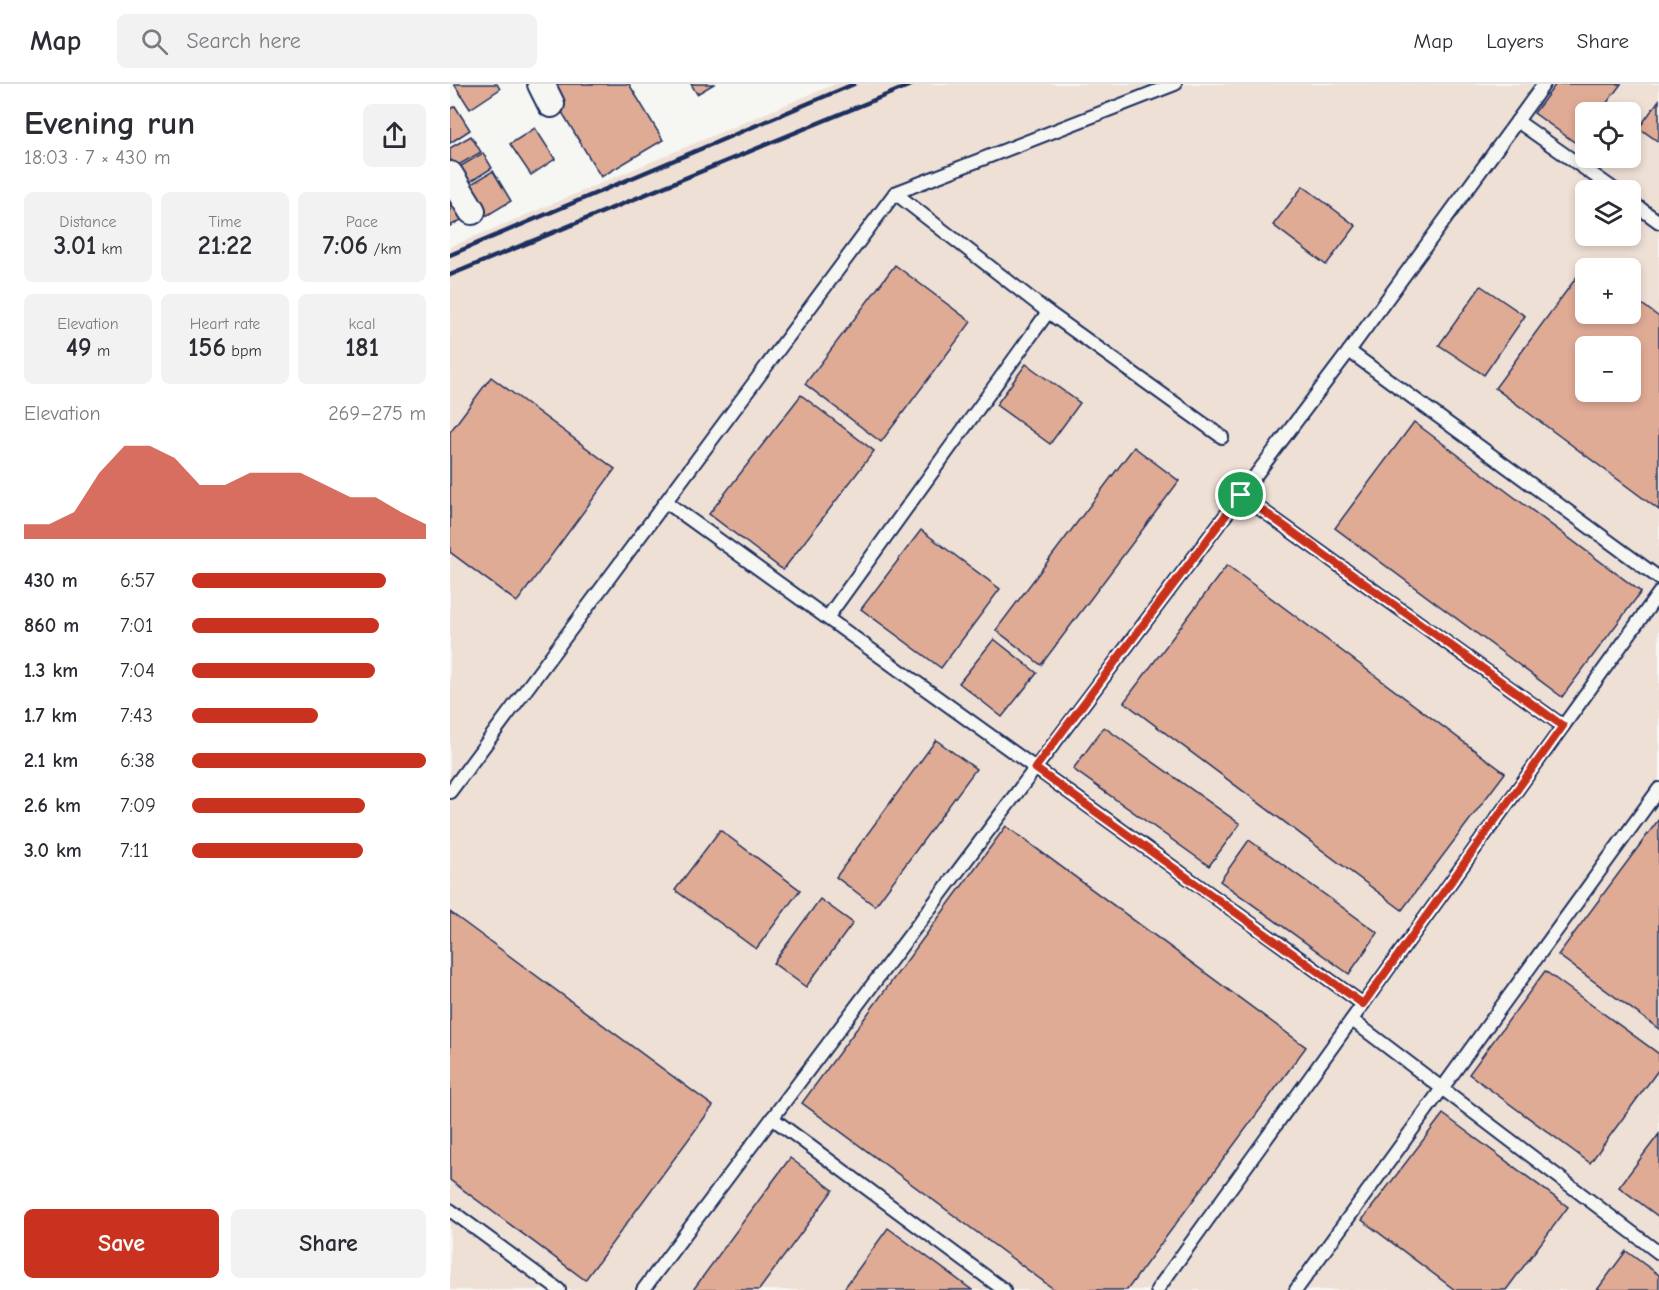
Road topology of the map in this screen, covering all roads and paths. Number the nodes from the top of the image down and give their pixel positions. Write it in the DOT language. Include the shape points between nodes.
graph roads {
  1 [pos="1174,84"];
  2 [pos="1544,84"];
  3 [pos="1517,121"];
  4 [pos="450,175"];
  5 [pos="1601,180"];
  6 [pos="895,193"];
  7 [pos="1641,209"];
  8 [pos="472,211"];
  9 [pos="1659,222"];
  10 [pos="1048,312"];
  11 [pos="1349,351"];
  12 [pos="1222,437"];
  13 [pos="1241,495"];
  14 [pos="666,502"];
  15 [pos="1659,578"];
  16 [pos="1659,593"];
  17 [pos="827,618"];
  18 [pos="1563,726"];
  19 [pos="1035,768"];
  20 [pos="1659,789"];
  21 [pos="450,792"];
  22 [pos="1363,1004"];
  23 [pos="1352,1020"];
  24 [pos="1443,1087"];
  25 [pos="772,1118"];
  26 [pos="450,1210"];
  27 [pos="1659,1252"];
  28 [pos="560,1290"];
  29 [pos="643,1290"];
  30 [pos="1004,1290"];
  31 [pos="1157,1290"];
  32 [pos="1296,1290"];
  1 -- 6 [label="lane"];
  2 -- 3 [label="lane"];
  3 -- 5 [label="lane"];
  3 -- 11 [label="lane"];
  4 -- 8 [label="street"];
  6 -- 10 [label="lane"];
  6 -- 14 [label="lane"];
  7 -- 9 [label="lane"];
  10 -- 12 [label="lane"];
  10 -- 17 [label="lane"];
  11 -- 13 [label="lane"];
  11 -- 15 [label="lane"];
  13 -- 18 [label="lane"];
  13 -- 19 [label="lane"];
  14 -- 17 [label="lane"];
  14 -- 21 [label="lane"];
  16 -- 18 [label="lane"];
  17 -- 19 [label="lane"];
  18 -- 22 [label="lane"];
  19 -- 22 [label="lane"];
  19 -- 25 [label="lane"];
  20 -- 24 [label="lane"];
  22 -- 23 [label="lane"];
  23 -- 24 [label="lane"];
  23 -- 31 [label="lane"];
  24 -- 27 [label="lane"];
  24 -- 32 [label="lane"];
  25 -- 29 [label="lane"];
  25 -- 30 [label="lane"];
  26 -- 28 [label="lane"];
}
